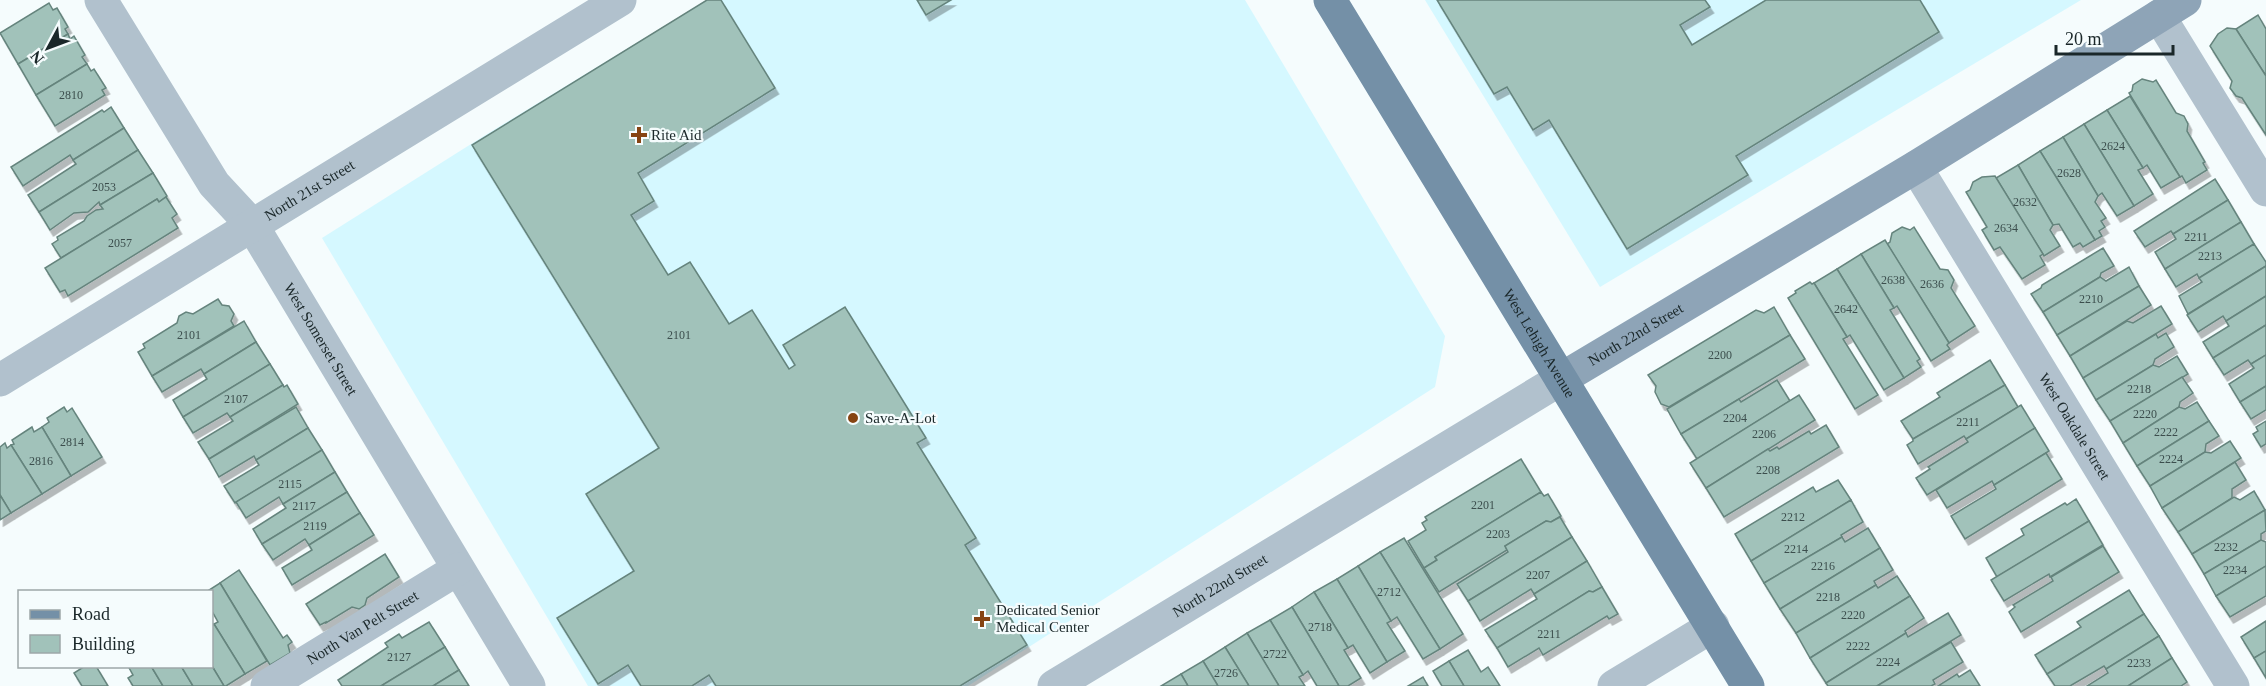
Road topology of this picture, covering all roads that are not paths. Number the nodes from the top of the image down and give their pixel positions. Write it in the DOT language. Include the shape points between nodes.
graph roads {
  1 [pos="101,0"];
  2 [pos="620,0"];
  3 [pos="1330,0"];
  4 [pos="2172,8"];
  5 [pos="1916,167"];
  6 [pos="2266,190"];
  7 [pos="252,225"];
  8 [pos="1562,379"];
  9 [pos="0,380"];
  10 [pos="458,569"];
  11 [pos="1713,626"];
  12 [pos="267,686"];
  13 [pos="529,686"];
  14 [pos="1054,686"];
  15 [pos="1614,686"];
  16 [pos="1748,686"];
  17 [pos="2233,686"];
  1 -- 7 [label="street, West Somerset Street" via="214,184"];
  2 -- 7 [label="street, North 21st Street"];
  3 -- 8 [label="main road, West Lehigh Avenue"];
  4 -- 5 [label="main road, North 22nd Street"];
  4 -- 6 [label="street"];
  5 -- 8 [label="main road, North 22nd Street"];
  5 -- 17 [label="street, West Oakdale Street"];
  7 -- 9 [label="street, North 21st Street"];
  7 -- 10 [label="street, West Somerset Street"];
  8 -- 11 [label="main road, West Lehigh Avenue"];
  8 -- 14 [label="street, North 22nd Street"];
  10 -- 12 [label="street, North Van Pelt Street"];
  10 -- 13 [label="street, West Somerset Street"];
  11 -- 15 [label="street"];
  11 -- 16 [label="main road, West Lehigh Avenue"];
}
